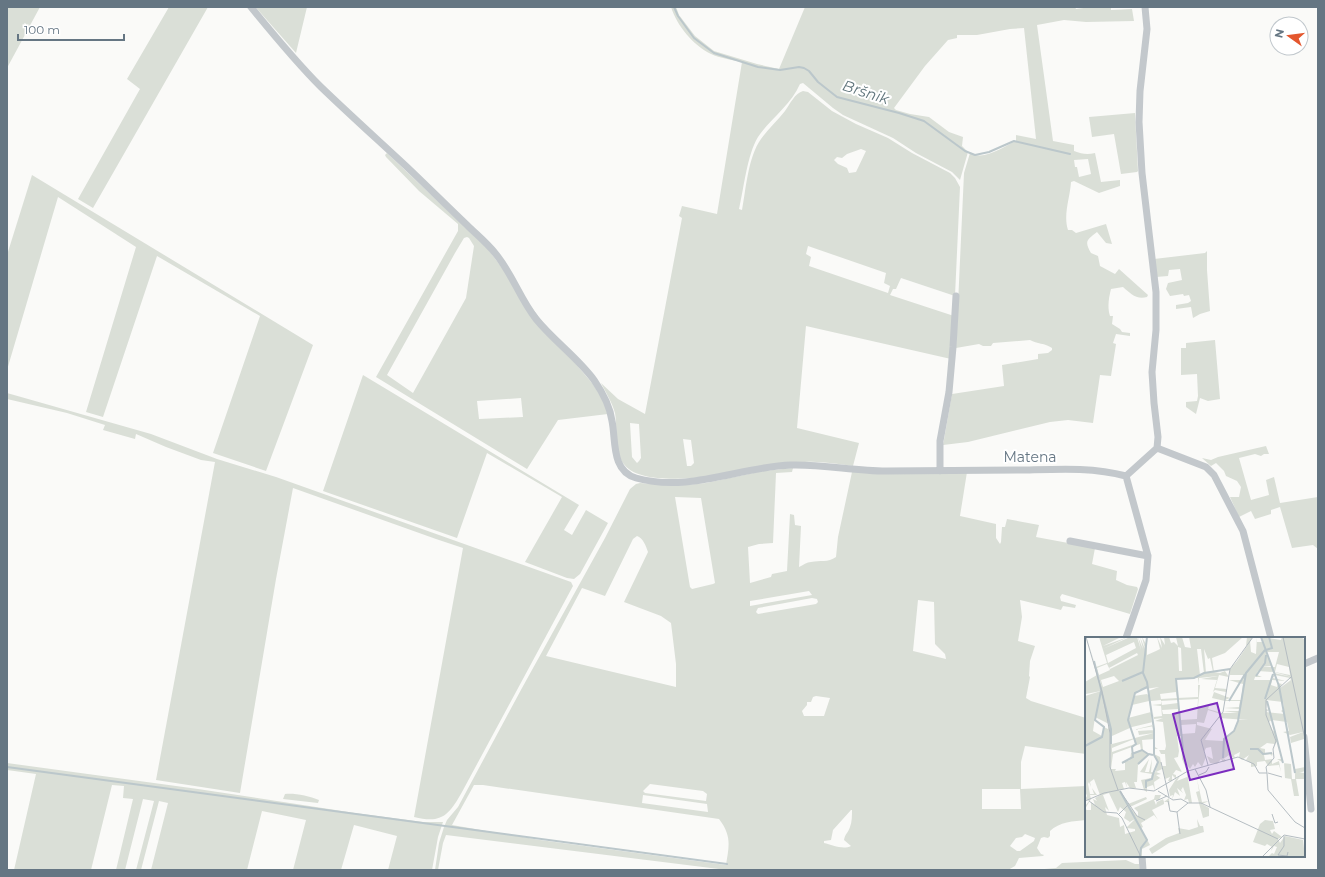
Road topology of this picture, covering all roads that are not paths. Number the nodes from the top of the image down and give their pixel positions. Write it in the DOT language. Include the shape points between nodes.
graph roads {
  1 [pos="251,7"];
  2 [pos="1145,7"];
  3 [pos="956,296"];
  4 [pos="1157,448"];
  5 [pos="940,471"];
  6 [pos="1126,476"];
  7 [pos="1070,542"];
  8 [pos="1148,556"];
  9 [pos="1126,637"];
  10 [pos="1271,637"];
  11 [pos="1318,658"];
  12 [pos="1305,663"];
  13 [pos="1305,747"];
  14 [pos="1311,809"];
  15 [pos="1142,857"];
  16 [pos="1144,870"];
  1 -- 5 [label="street, Matena" via="319,85 495,252 538,321 602,391 612,422 617,461 633,478 699,482 789,465 874,471"];
  2 -- 4 [label="street" via="1147,29 1139,122 1142,173 1156,292 1152,372"];
  3 -- 5 [label="street" via="949,392 940,441"];
  4 -- 6 [label="street"];
  4 -- 10 [label="street" via="1206,467 1214,475 1244,531"];
  5 -- 6 [label="street, Matena" via="1073,469 1113,472"];
  6 -- 8 [label="street"];
  7 -- 8 [label="street"];
  8 -- 9 [label="street" via="1146,580"];
  11 -- 12 [label="street"];
  13 -- 14 [label="street"];
  15 -- 16 [label="street"];
}
